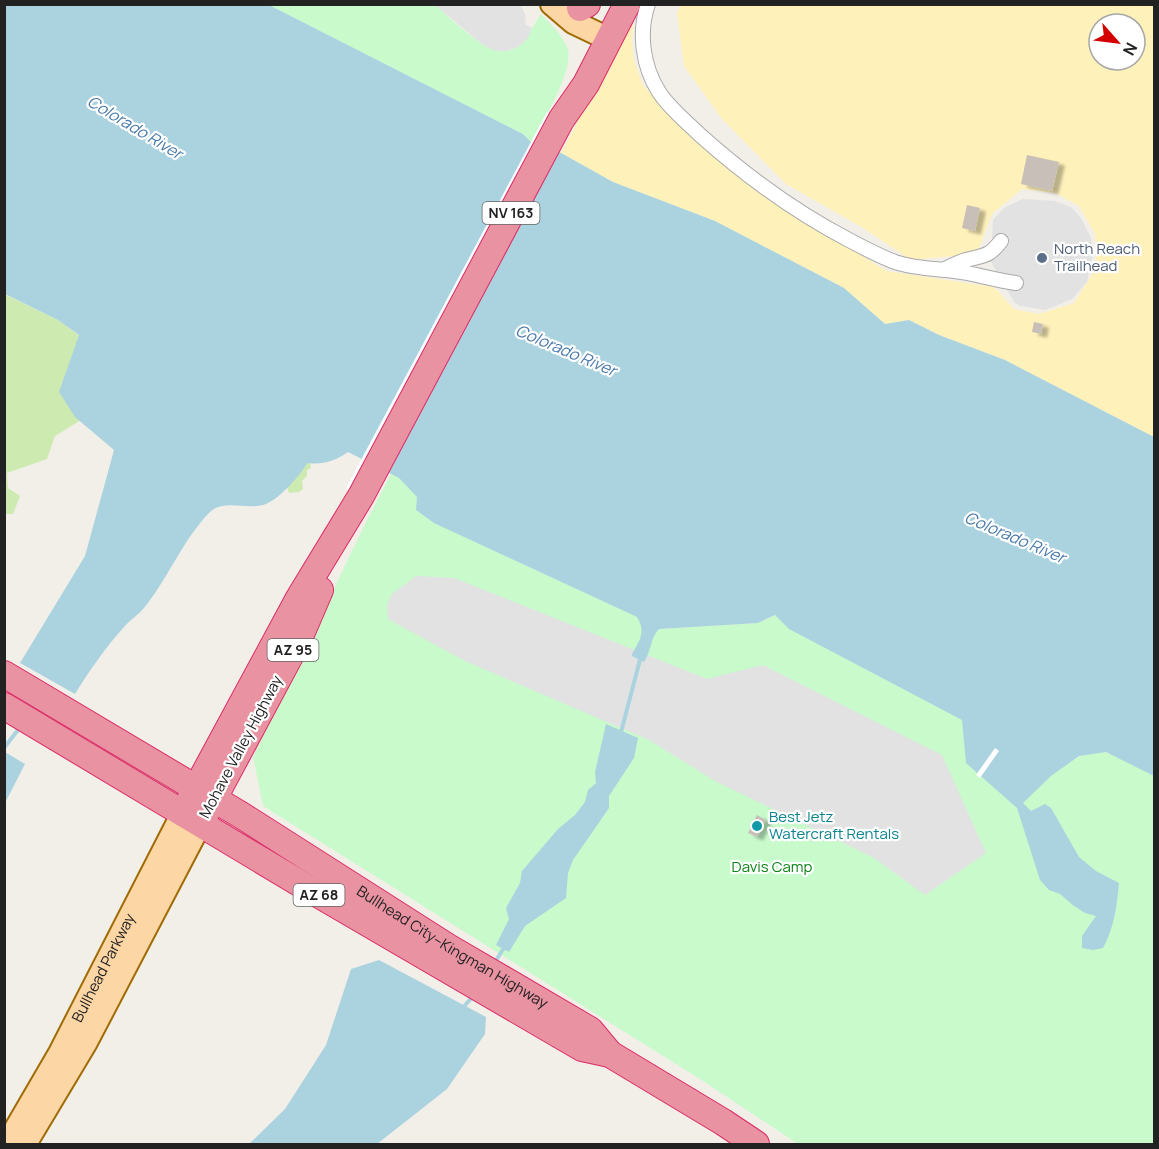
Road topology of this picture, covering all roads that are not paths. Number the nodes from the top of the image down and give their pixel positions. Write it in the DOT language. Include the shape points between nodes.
graph roads {
  1 [pos="552,4"];
  2 [pos="612,4"];
  3 [pos="627,4"];
  4 [pos="648,4"];
  5 [pos="581,6"];
  6 [pos="603,38"];
  7 [pos="1000,241"];
  8 [pos="943,270"];
  9 [pos="1016,283"];
  10 [pos="462,306"];
  11 [pos="6,675"];
  12 [pos="4,706"];
  13 [pos="205,793"];
  14 [pos="191,818"];
  15 [pos="443,956"];
  16 [pos="7,1144"];
  17 [pos="25,1144"];
  18 [pos="756,1144"];
  1 -- 6 [label="main road" via="573,22"];
  2 -- 6 [label="highway, NV 163"];
  3 -- 6 [label="highway, NV 163"];
  4 -- 8 [label="street" via="643,45 648,69 674,111 777,197 828,229 882,257 912,267"];
  5 -- 6 [label="main road"];
  6 -- 10 [label="highway, NV 163" via="586,84 561,120"];
  7 -- 8 [label="street" via="985,256"];
  8 -- 9 [label="street"];
  10 -- 13 [label="highway, Mohave Valley Highway / AZ 95" via="361,496 299,598"];
  11 -- 13 [label="highway, Mohave Valley Highway"];
  12 -- 14 [label="highway, Mohave Valley Highway"];
  13 -- 14 [label="highway, Bullhead Parkway"];
  13 -- 15 [label="highway, Bullhead City–Kingman Highway / AZ 68"];
  14 -- 15 [label="highway, Bullhead City–Kingman Highway / AZ 68"];
  14 -- 16 [label="main road, Bullhead Parkway"];
  14 -- 17 [label="main road, Bullhead Parkway" via="86,1042"];
  15 -- 18 [label="highway, Bullhead City–Kingman Highway / AZ 68" via="509,995 590,1030 610,1054"];
}
